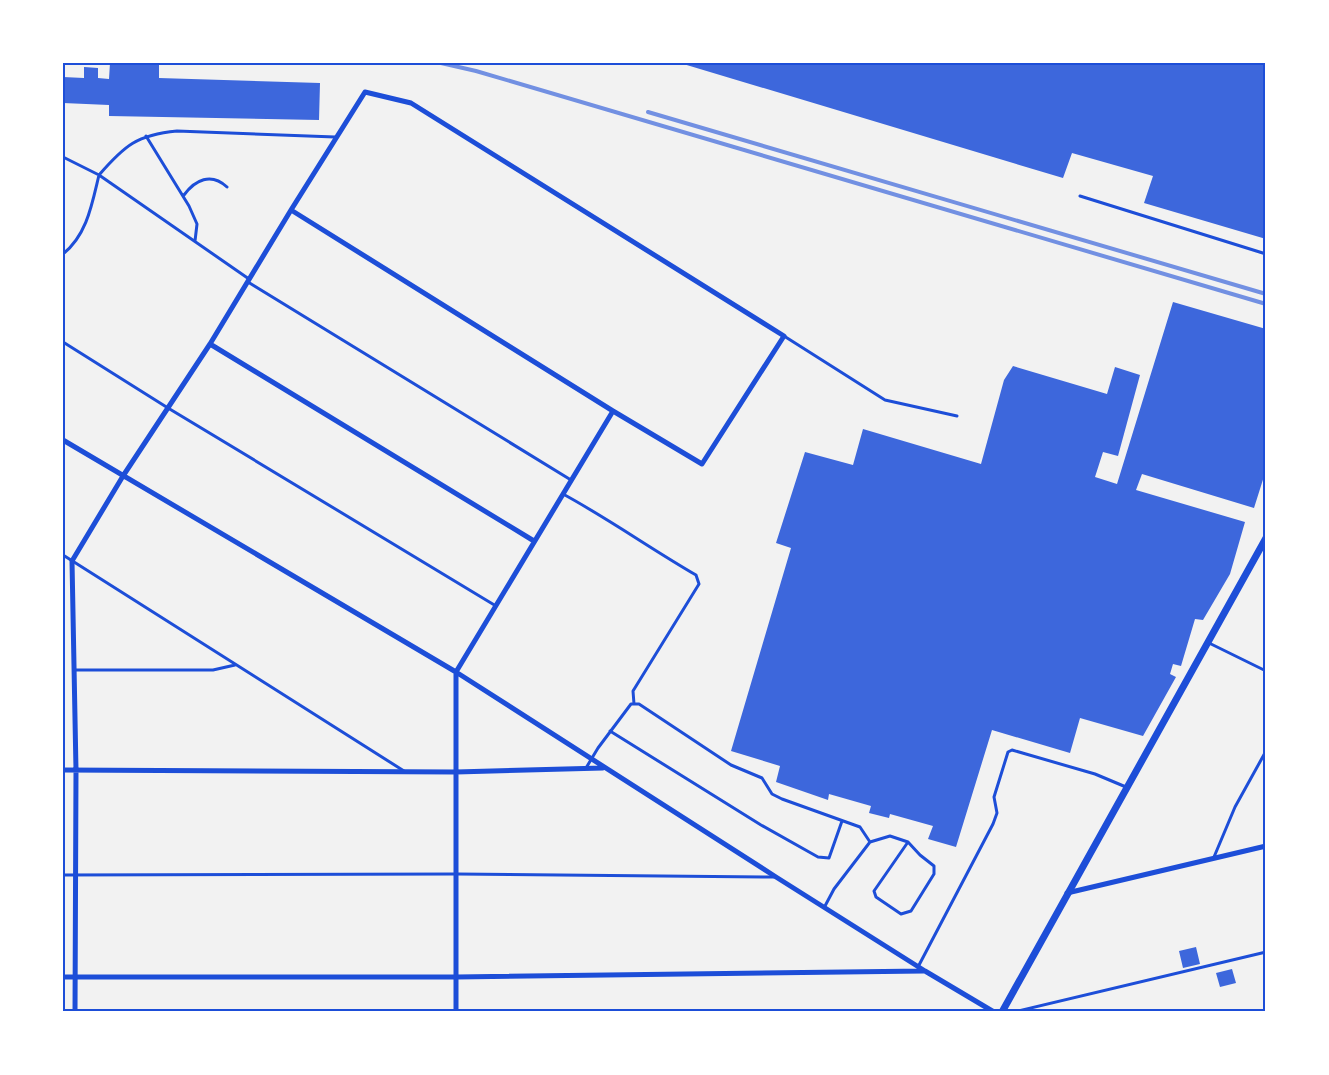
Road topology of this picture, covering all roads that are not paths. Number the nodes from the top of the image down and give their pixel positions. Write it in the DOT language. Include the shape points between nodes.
graph roads {
  1 [pos="146,136"];
  2 [pos="337,137"];
  3 [pos="63,157"];
  4 [pos="99,175"];
  5 [pos="227,187"];
  6 [pos="183,196"];
  7 [pos="1080,196"];
  8 [pos="291,210"];
  9 [pos="195,242"];
  10 [pos="63,254"];
  11 [pos="1266,254"];
  12 [pos="248,280"];
  13 [pos="784,336"];
  14 [pos="63,342"];
  15 [pos="210,344"];
  16 [pos="168,408"];
  17 [pos="613,411"];
  18 [pos="957,416"];
  19 [pos="63,440"];
  20 [pos="123,476"];
  21 [pos="571,480"];
  22 [pos="563,494"];
  23 [pos="1266,538"];
  24 [pos="534,541"];
  25 [pos="63,555"];
  26 [pos="63,561"];
  27 [pos="72,561"];
  28 [pos="496,606"];
  29 [pos="1207,643"];
  30 [pos="237,665"];
  31 [pos="74,670"];
  32 [pos="1266,671"];
  33 [pos="456,672"];
  34 [pos="634,704"];
  35 [pos="610,731"];
  36 [pos="1266,751"];
  37 [pos="590,759"];
  38 [pos="604,768"];
  39 [pos="585,769"];
  40 [pos="63,770"];
  41 [pos="76,770"];
  42 [pos="405,771"];
  43 [pos="456,772"];
  44 [pos="1126,787"];
  45 [pos="842,821"];
  46 [pos="870,842"];
  47 [pos="908,842"];
  48 [pos="1266,846"];
  49 [pos="1214,858"];
  50 [pos="75,874"];
  51 [pos="457,874"];
  52 [pos="63,875"];
  53 [pos="776,878"];
  54 [pos="1067,893"];
  55 [pos="825,908"];
  56 [pos="1266,952"];
  57 [pos="918,967"];
  58 [pos="925,971"];
  59 [pos="63,977"];
  60 [pos="75,977"];
  61 [pos="457,977"];
  62 [pos="75,1012"];
  63 [pos="456,1012"];
  64 [pos="994,1012"];
  65 [pos="1002,1012"];
  66 [pos="1014,1012"];
  1 -- 2 [label="lane" via="177,130"];
  1 -- 4 [label="lane" via="127,146"];
  1 -- 6 [label="lane"];
  2 -- 8 [label="street"];
  2 -- 13 [label="street" via="365,92 411,103"];
  3 -- 4 [label="lane"];
  4 -- 9 [label="lane"];
  4 -- 10 [label="lane" via="84,229"];
  5 -- 6 [label="lane" via="217,179 202,179"];
  6 -- 9 [label="lane" via="196,224"];
  7 -- 11 [label="lane"];
  8 -- 12 [label="street"];
  8 -- 17 [label="street"];
  9 -- 12 [label="lane"];
  12 -- 15 [label="street"];
  12 -- 21 [label="lane"];
  13 -- 17 [label="street" via="702,464"];
  13 -- 18 [label="lane" via="885,400"];
  14 -- 16 [label="lane"];
  15 -- 16 [label="street"];
  15 -- 24 [label="street"];
  16 -- 20 [label="street"];
  16 -- 28 [label="lane"];
  17 -- 21 [label="street"];
  19 -- 20 [label="street"];
  20 -- 27 [label="street"];
  20 -- 33 [label="street"];
  21 -- 22 [label="street"];
  22 -- 24 [label="street"];
  22 -- 34 [label="lane" via="696,575 699,584 633,691"];
  23 -- 29 [label="street"];
  24 -- 28 [label="street"];
  25 -- 27 [label="lane"];
  26 -- 27 [label="street"];
  27 -- 30 [label="lane"];
  27 -- 31 [label="street"];
  28 -- 33 [label="street"];
  29 -- 32 [label="lane"];
  29 -- 44 [label="street"];
  30 -- 31 [label="lane" via="213,670"];
  30 -- 42 [label="lane"];
  31 -- 41 [label="street"];
  33 -- 37 [label="street"];
  33 -- 43 [label="street"];
  34 -- 35 [label="lane"];
  34 -- 45 [label="lane" via="731,765 762,778 772,794"];
  35 -- 37 [label="lane"];
  35 -- 45 [label="lane" via="818,857 829,858"];
  36 -- 49 [label="lane" via="1235,807"];
  37 -- 38 [label="street"];
  37 -- 39 [label="lane"];
  38 -- 39 [label="street"];
  38 -- 53 [label="street"];
  39 -- 43 [label="street"];
  40 -- 41 [label="street"];
  41 -- 42 [label="street"];
  41 -- 50 [label="street"];
  42 -- 43 [label="street"];
  43 -- 51 [label="street"];
  44 -- 54 [label="street"];
  44 -- 57 [label="lane" via="1095,774 1008,752 994,797 997,813 993,824"];
  45 -- 46 [label="lane" via="860,827"];
  46 -- 47 [label="lane" via="890,836"];
  46 -- 55 [label="lane" via="834,889"];
  47 -- 47 [label="lane" via="934,866 934,874 911,911 900,914 876,897 874,891"];
  48 -- 49 [label="street"];
  49 -- 54 [label="street"];
  50 -- 51 [label="lane"];
  50 -- 52 [label="lane"];
  50 -- 60 [label="street"];
  51 -- 53 [label="lane"];
  51 -- 61 [label="street"];
  53 -- 55 [label="street"];
  54 -- 65 [label="street"];
  55 -- 57 [label="street"];
  56 -- 66 [label="lane"];
  57 -- 58 [label="street"];
  58 -- 61 [label="street"];
  58 -- 64 [label="street"];
  59 -- 60 [label="street"];
  60 -- 61 [label="street"];
  60 -- 62 [label="street"];
  61 -- 63 [label="street"];
}
